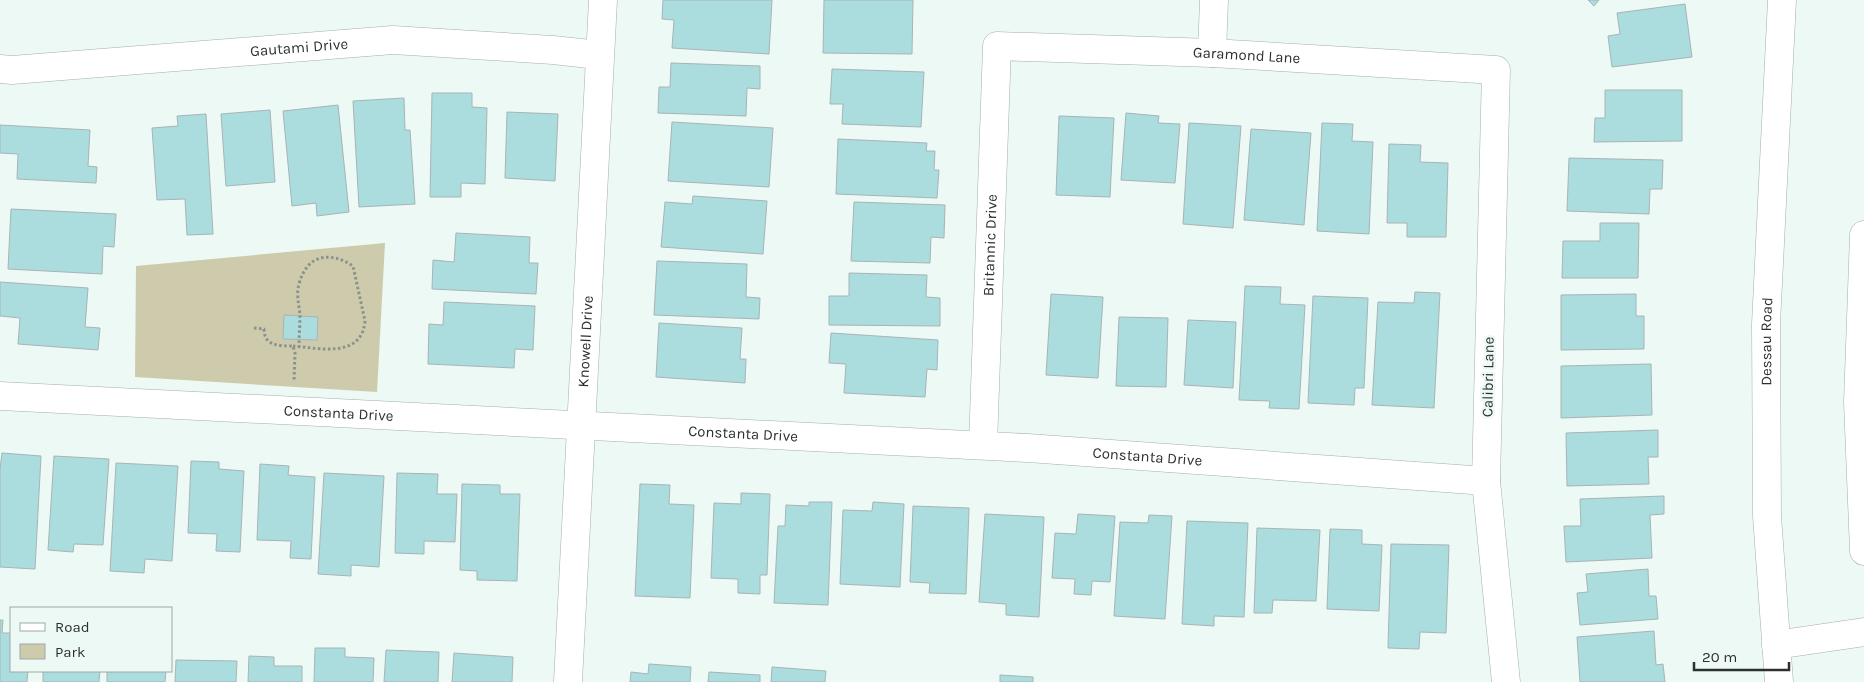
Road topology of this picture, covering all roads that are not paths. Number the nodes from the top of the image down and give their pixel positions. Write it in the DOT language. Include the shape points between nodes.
graph roads {
  1 [pos="603,0"];
  2 [pos="1214,0"];
  3 [pos="1782,0"];
  4 [pos="997,46"];
  5 [pos="1212,53"];
  6 [pos="599,55"];
  7 [pos="0,69"];
  8 [pos="1496,70"];
  9 [pos="1864,235"];
  10 [pos="0,396"];
  11 [pos="581,425"];
  12 [pos="983,446"];
  13 [pos="1486,481"];
  14 [pos="1864,552"];
  15 [pos="1864,632"];
  16 [pos="1776,644"];
  17 [pos="568,682"];
  18 [pos="1506,682"];
  19 [pos="1779,682"];
  1 -- 6 [label="street, Knowell Drive"];
  2 -- 5 [label="street"];
  3 -- 16 [label="street, Dessau Road" via="1766,324 1767,516"];
  4 -- 5 [label="street, Garamond Lane"];
  4 -- 12 [label="street, Britannic Drive"];
  5 -- 8 [label="street, Garamond Lane"];
  6 -- 7 [label="street, Gautami Drive" via="392,40"];
  6 -- 11 [label="street, Knowell Drive"];
  8 -- 13 [label="street, Calibri Lane"];
  9 -- 14 [label="street" via="1858,402"];
  10 -- 11 [label="street, Constanta Drive"];
  11 -- 12 [label="street, Constanta Drive"];
  11 -- 17 [label="street, Knowell Drive"];
  12 -- 13 [label="street, Constanta Drive"];
  13 -- 18 [label="street, Calibri Lane"];
  15 -- 16 [label="street"];
  16 -- 19 [label="street, Dessau Road"];
}
